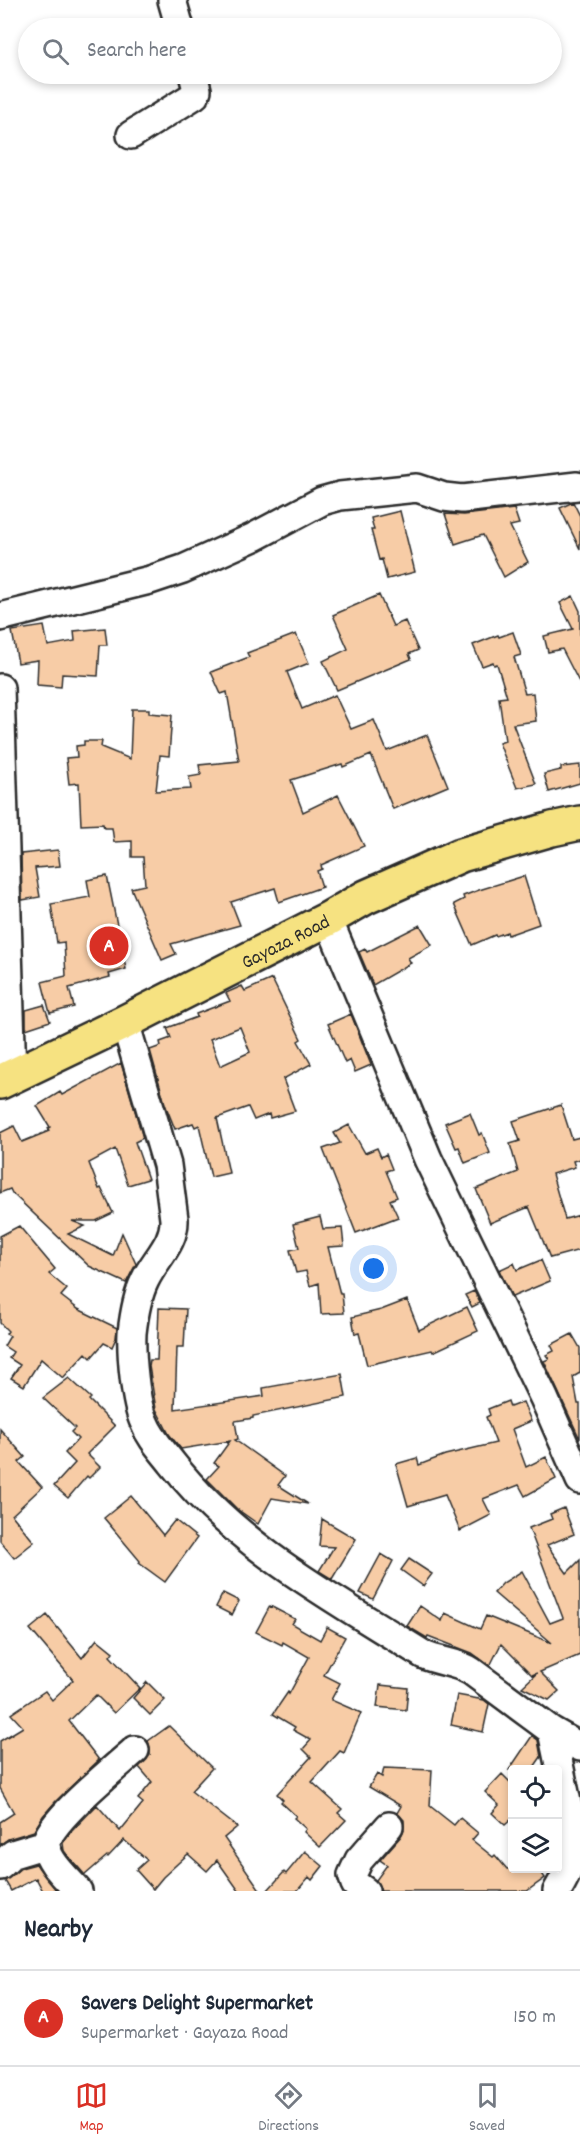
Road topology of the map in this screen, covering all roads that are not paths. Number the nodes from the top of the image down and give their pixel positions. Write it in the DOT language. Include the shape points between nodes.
graph roads {
  1 [pos="172,0"];
  2 [pos="177,18"];
  3 [pos="196,84"];
  4 [pos="131,135"];
  5 [pos="577,486"];
  6 [pos="0,616"];
  7 [pos="0,688"];
  8 [pos="580,823"];
  9 [pos="328,920"];
  10 [pos="125,1022"];
  11 [pos="6,1079"];
  12 [pos="580,1480"];
  13 [pos="552,1731"];
  14 [pos="580,1747"];
  15 [pos="135,1750"];
  16 [pos="389,1826"];
  17 [pos="46,1844"];
  18 [pos="577,1853"];
  19 [pos="0,1866"];
  20 [pos="78,1891"];
  21 [pos="365,1891"];
  22 [pos="558,1891"];
  1 -- 2 [label="street"];
  3 -- 4 [label="street" via="195,95"];
  5 -- 6 [label="street" via="462,499 417,488 340,496 322,501 183,569"];
  7 -- 11 [label="street"];
  8 -- 9 [label="main road, Gayaza Road" via="461,855 366,897"];
  9 -- 10 [label="main road, Gayaza Road"];
  9 -- 12 [label="street" via="428,1159"];
  10 -- 11 [label="main road, Gayaza Road"];
  10 -- 13 [label="street" via="167,1165 174,1220 169,1243 138,1297 132,1334 135,1380 143,1420 151,1436 189,1485 235,1530 304,1580 424,1655 471,1671"];
  13 -- 14 [label="street"];
  13 -- 18 [label="street"];
  15 -- 17 [label="street" via="62,1816"];
  16 -- 21 [label="street" via="359,1860 352,1875 355,1884"];
  17 -- 19 [label="street" via="13,1854"];
  17 -- 20 [label="street" via="50,1857"];
  18 -- 22 [label="street"];
}
